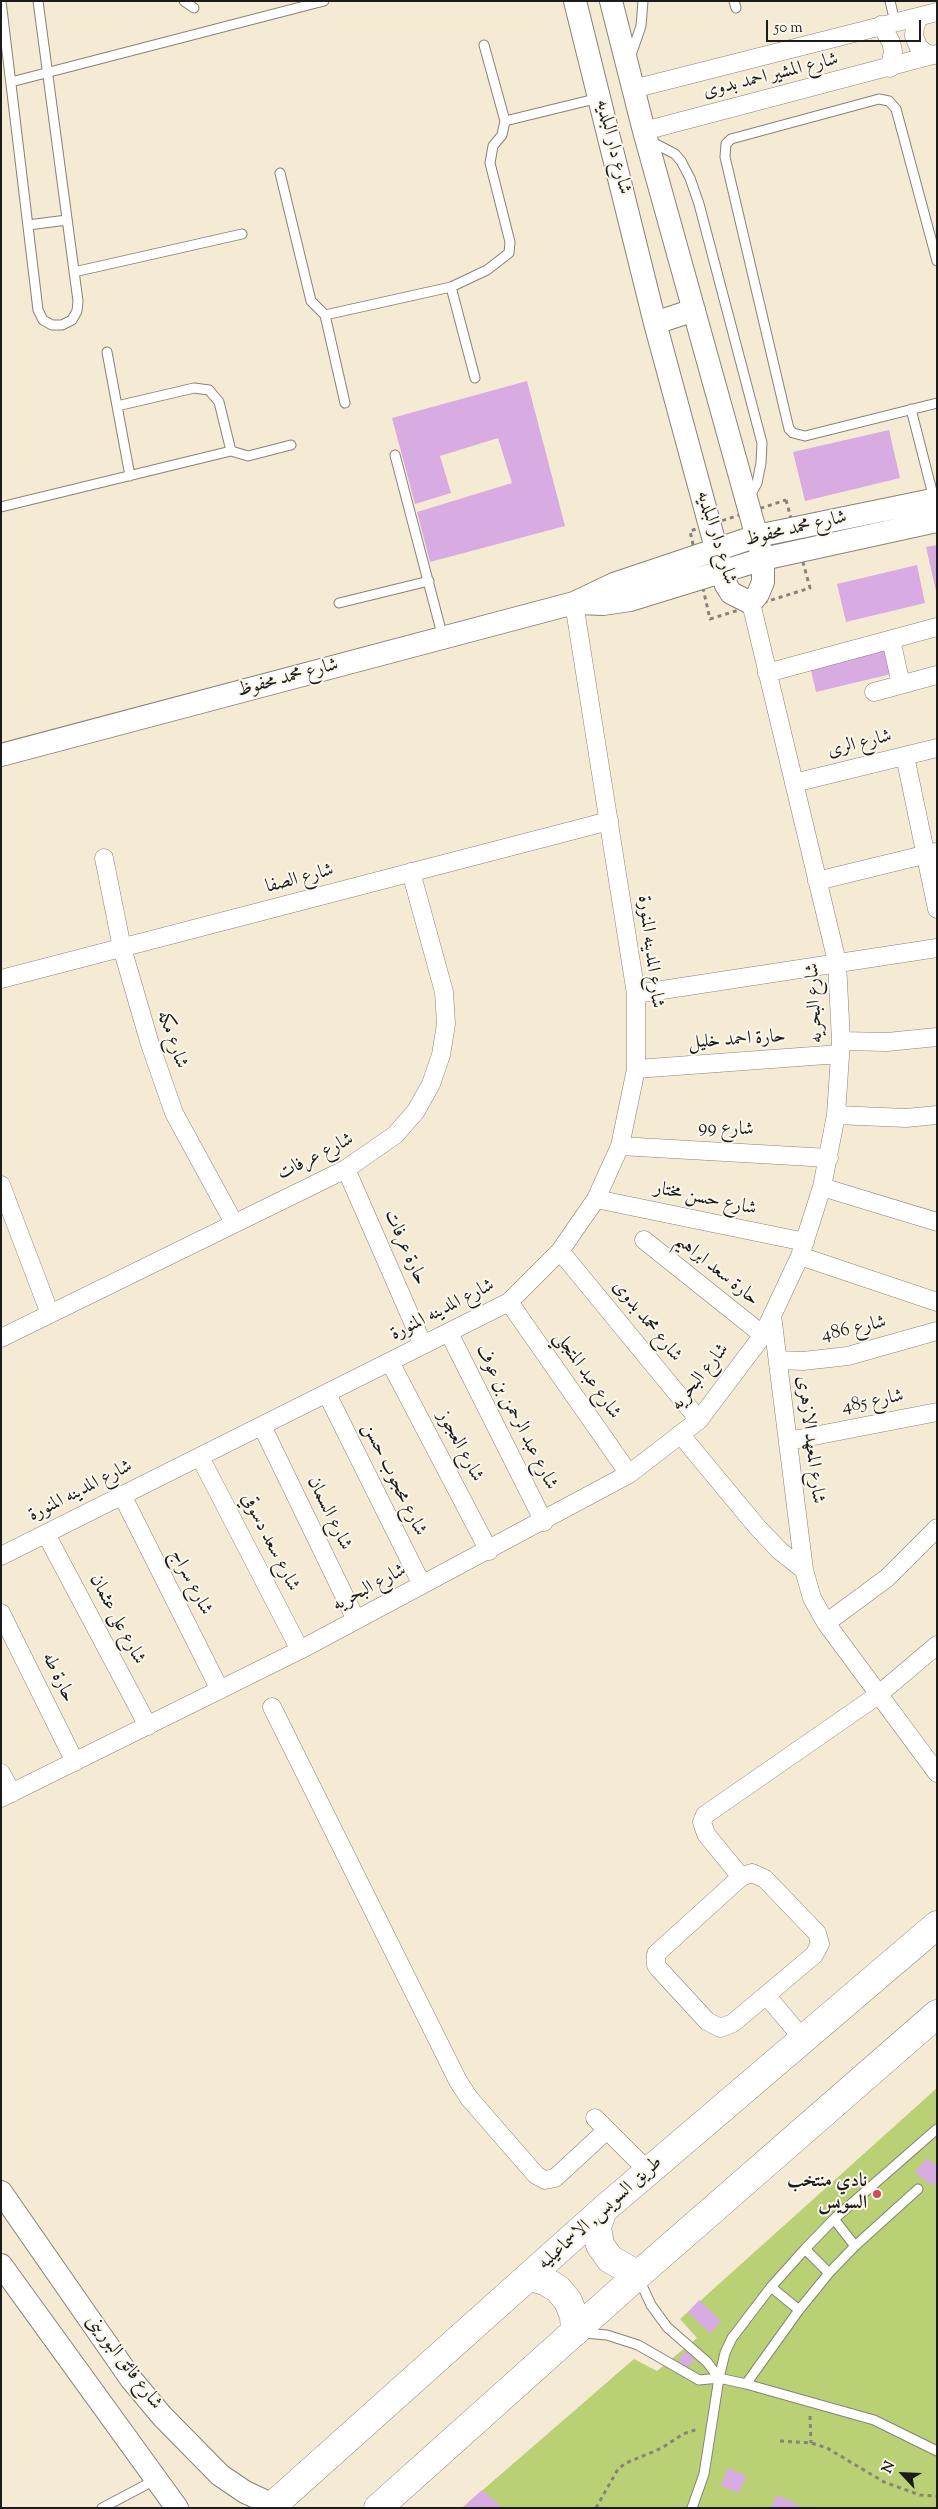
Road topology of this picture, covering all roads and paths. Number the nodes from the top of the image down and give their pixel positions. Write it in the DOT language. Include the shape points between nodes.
graph roads {
  1 [pos="1,1"];
  2 [pos="38,1"];
  3 [pos="184,1"];
  4 [pos="324,1"];
  5 [pos="575,1"];
  6 [pos="611,1"];
  7 [pos="643,1"];
  8 [pos="890,1"];
  9 [pos="194,8"];
  10 [pos="937,12"];
  11 [pos="919,17"];
  12 [pos="888,24"];
  13 [pos="484,45"];
  14 [pos="935,55"];
  15 [pos="626,65"];
  16 [pos="890,68"];
  17 [pos="47,73"];
  18 [pos="11,82"];
  19 [pos="633,89"];
  20 [pos="599,98"];
  21 [pos="505,121"];
  22 [pos="646,135"];
  23 [pos="280,173"];
  24 [pos="67,220"];
  25 [pos="28,225"];
  26 [pos="242,234"];
  27 [pos="937,261"];
  28 [pos="74,272"];
  29 [pos="451,287"];
  30 [pos="694,310"];
  31 [pos="325,315"];
  32 [pos="655,323"];
  33 [pos="107,352"];
  34 [pos="475,378"];
  35 [pos="345,403"];
  36 [pos="937,403"];
  37 [pos="117,406"];
  38 [pos="912,409"];
  39 [pos="291,445"];
  40 [pos="231,451"];
  41 [pos="395,455"];
  42 [pos="130,476"];
  43 [pos="748,501"];
  44 [pos="1,507"];
  45 [pos="936,507"];
  46 [pos="898,518"];
  47 [pos="757,536"];
  48 [pos="717,551"];
  49 [pos="763,559"];
  50 [pos="723,572"];
  51 [pos="428,581"];
  52 [pos="339,603"];
  53 [pos="574,603"];
  54 [pos="751,603"];
  55 [pos="937,627"];
  56 [pos="443,638"];
  57 [pos="891,640"];
  58 [pos="767,673"];
  59 [pos="937,674"];
  60 [pos="901,684"];
  61 [pos="874,692"];
  62 [pos="937,748"];
  63 [pos="1,755"];
  64 [pos="905,756"];
  65 [pos="794,783"];
  66 [pos="609,821"];
  67 [pos="931,853"];
  68 [pos="104,858"];
  69 [pos="411,872"];
  70 [pos="818,880"];
  71 [pos="937,909"];
  72 [pos="122,948"];
  73 [pos="937,948"];
  74 [pos="837,962"];
  75 [pos="1,979"];
  76 [pos="636,994"];
  77 [pos="937,1037"];
  78 [pos="841,1048"];
  79 [pos="636,1069"];
  80 [pos="937,1115"];
  81 [pos="836,1116"];
  82 [pos="620,1146"];
  83 [pos="829,1158"];
  84 [pos="346,1169"];
  85 [pos="1,1185"];
  86 [pos="822,1187"];
  87 [pos="596,1199"];
  88 [pos="937,1222"];
  89 [pos="234,1223"];
  90 [pos="644,1240"];
  91 [pos="802,1249"];
  92 [pos="560,1251"];
  93 [pos="509,1302"];
  94 [pos="937,1302"];
  95 [pos="50,1314"];
  96 [pos="772,1315"];
  97 [pos="937,1331"];
  98 [pos="449,1333"];
  99 [pos="763,1335"];
  100 [pos="1,1338"];
  101 [pos="423,1345"];
  102 [pos="778,1360"];
  103 [pos="390,1362"];
  104 [pos="327,1394"];
  105 [pos="937,1412"];
  106 [pos="699,1420"];
  107 [pos="262,1426"];
  108 [pos="680,1434"];
  109 [pos="788,1441"];
  110 [pos="200,1457"];
  111 [pos="629,1474"];
  112 [pos="122,1495"];
  113 [pos="544,1522"];
  114 [pos="937,1528"];
  115 [pos="46,1534"];
  116 [pos="489,1551"];
  117 [pos="1,1556"];
  118 [pos="804,1570"];
  119 [pos="422,1585"];
  120 [pos="1,1613"];
  121 [pos="356,1620"];
  122 [pos="826,1623"];
  123 [pos="937,1645"];
  124 [pos="300,1650"];
  125 [pos="220,1690"];
  126 [pos="878,1695"];
  127 [pos="272,1707"];
  128 [pos="148,1726"];
  129 [pos="75,1762"];
  130 [pos="1,1773"];
  131 [pos="937,1773"];
  132 [pos="6,1796"];
  133 [pos="741,1877"];
  134 [pos="937,1925"];
  135 [pos="766,1995"];
  136 [pos="937,2014"];
  137 [pos="803,2039"];
  138 [pos="937,2128"];
  139 [pos="648,2171"];
  140 [pos="918,2189"];
  141 [pos="3,2198"];
  142 [pos="603,2210"];
  143 [pos="834,2219"];
  144 [pos="855,2246"];
  145 [pos="804,2249"];
  146 [pos="1,2265"];
  147 [pos="829,2273"];
  148 [pos="638,2275"];
  149 [pos="530,2277"];
  150 [pos="771,2287"];
  151 [pos="799,2310"];
  152 [pos="575,2332"];
  153 [pos="719,2378"];
  154 [pos="746,2384"];
  155 [pos="809,2401"];
  156 [pos="711,2427"];
  157 [pos="780,2441"];
  158 [pos="811,2443"];
  159 [pos="937,2451"];
  160 [pos="156,2479"];
  161 [pos="937,2496"];
  162 [pos="272,2506"];
  163 [pos="102,2508"];
  164 [pos="177,2508"];
  165 [pos="378,2508"];
  166 [pos="596,2508"];
  167 [pos="692,2508"];
  1 -- 18 [label="lane"];
  2 -- 17 [label="lane"];
  3 -- 9 [label="lane"];
  4 -- 17 [label="lane"];
  5 -- 20 [label="street, شارع دار البلديه"];
  6 -- 15 [label="street, شارع دار البلديه"];
  7 -- 15 [label="lane" via="636,46"];
  8 -- 12 [label="lane"];
  10 -- 11 [label="street, شارع المشير احمد بدوى"];
  11 -- 12 [label="street, شارع المشير احمد بدوى"];
  11 -- 14 [label="street" via="914,26 918,46 925,53"];
  12 -- 16 [label="street" via="893,51"];
  12 -- 19 [label="street, شارع المشير احمد بدوى"];
  13 -- 21 [label="lane"];
  14 -- 16 [label="street, شارع المشير احمد بدوى"];
  15 -- 19 [label="street, شارع دار البلديه"];
  16 -- 22 [label="street, شارع المشير احمد بدوى"];
  17 -- 18 [label="lane"];
  17 -- 24 [label="lane"];
  18 -- 25 [label="lane"];
  19 -- 22 [label="street, شارع دار البلديه"];
  20 -- 21 [label="lane"];
  20 -- 32 [label="street, شارع دار البلديه"];
  21 -- 29 [label="lane" via="502,135 493,146 490,163 510,247 505,257 487,270"];
  22 -- 30 [label="street, شارع دار البلديه"];
  22 -- 43 [label="lane" via="681,162 699,204 762,443 762,463"];
  23 -- 31 [label="lane" via="311,301"];
  24 -- 25 [label="lane"];
  24 -- 28 [label="lane"];
  25 -- 28 [label="lane" via="38,310 43,320 52,325 72,320 77,311"];
  26 -- 28 [label="lane"];
  27 -- 38 [label="lane" via="896,109 889,101 879,99 731,139 726,144 724,157 790,429 799,436 805,436"];
  29 -- 31 [label="lane"];
  29 -- 34 [label="lane"];
  30 -- 32 [label="street"];
  30 -- 43 [label="street, شارع دار البلديه"];
  31 -- 35 [label="lane"];
  32 -- 48 [label="street, شارع دار البلديه"];
  33 -- 37 [label="lane"];
  36 -- 38 [label="lane"];
  37 -- 40 [label="lane" via="194,388 209,390 219,402"];
  37 -- 42 [label="lane"];
  38 -- 45 [label="lane"];
  39 -- 40 [label="lane" via="248,456"];
  40 -- 42 [label="lane"];
  41 -- 51 [label="lane"];
  42 -- 44 [label="lane"];
  43 -- 47 [label="street, شارع دار البلديه"];
  45 -- 46 [label="street, شارع محمد محفوظ"];
  46 -- 47 [label="street, شارع محمد محفوظ"];
  46 -- 49 [label="street, شارع محمد محفوظ"];
  47 -- 48 [label="street, شارع محمد محفوظ"];
  47 -- 49 [label="street, شارع دار البلديه"];
  48 -- 50 [label="street, شارع دار البلديه"];
  48 -- 53 [label="street, شارع محمد محفوظ" via="614,584"];
  49 -- 50 [label="street, شارع محمد محفوظ"];
  49 -- 54 [label="street, شارع دار البلديه" via="763,582"];
  50 -- 53 [label="street, شارع محمد محفوظ" via="630,600"];
  50 -- 54 [label="street, شارع دار البلديه" via="731,593"];
  51 -- 52 [label="lane"];
  51 -- 56 [label="lane"];
  53 -- 56 [label="street, شارع محمد محفوظ"];
  53 -- 66 [label="street, شارع المدينه المنورة"];
  54 -- 58 [label="street, شارع البحريه"];
  55 -- 57 [label="street"];
  56 -- 63 [label="street, شارع محمد محفوظ"];
  57 -- 58 [label="street"];
  57 -- 60 [label="street"];
  58 -- 65 [label="street, شارع البحريه"];
  59 -- 60 [label="street"];
  60 -- 61 [label="street"];
  62 -- 64 [label="street, شارع الرى"];
  64 -- 65 [label="street, شارع الرى"];
  64 -- 67 [label="street"];
  65 -- 70 [label="street, شارع البحريه"];
  66 -- 69 [label="street, شارع الصفا"];
  66 -- 76 [label="street, شارع المدينه المنورة"];
  67 -- 70 [label="street"];
  67 -- 71 [label="street"];
  68 -- 72 [label="street, شارع مكه"];
  69 -- 72 [label="street, شارع الصفا"];
  69 -- 84 [label="street, شارع عرفات" via="444,992 446,1024 441,1055 416,1112 395,1135"];
  70 -- 74 [label="street, شارع البحريه"];
  72 -- 75 [label="street, شارع الصفا"];
  72 -- 89 [label="street, شارع مكه" via="141,1020 174,1113"];
  73 -- 74 [label="street"];
  74 -- 76 [label="street"];
  74 -- 78 [label="street, شارع البحريه"];
  76 -- 79 [label="street, شارع المدينه المنورة"];
  77 -- 78 [label="street, حارة احمد خليل"];
  78 -- 79 [label="street, حارة احمد خليل"];
  78 -- 81 [label="street, شارع البحريه"];
  79 -- 82 [label="street, شارع المدينه المنورة"];
  80 -- 81 [label="street" via="906,1118"];
  81 -- 83 [label="street, شارع البحريه"];
  82 -- 83 [label="street, شارع 99"];
  82 -- 87 [label="street, شارع المدينه المنورة"];
  83 -- 86 [label="street, شارع البحريه"];
  84 -- 89 [label="street, شارع عرفات"];
  84 -- 101 [label="street, حارة عرفات"];
  85 -- 95 [label="street"];
  86 -- 88 [label="street"];
  86 -- 91 [label="street, شارع البحريه"];
  87 -- 91 [label="street, شارع حسن مختار"];
  87 -- 92 [label="street, شارع المدينه المنورة"];
  89 -- 95 [label="street, شارع عرفات"];
  90 -- 99 [label="street, حارة سعد ابراهيم"];
  91 -- 94 [label="street, شارع حسن مختار"];
  91 -- 96 [label="street, شارع البحريه"];
  92 -- 93 [label="street, شارع المدينه المنورة"];
  92 -- 106 [label="street, شارع محمد بدوى"];
  93 -- 98 [label="street, شارع المدينه المنورة"];
  93 -- 111 [label="street, شارع عبد المتجلي"];
  95 -- 100 [label="street, شارع عرفات"];
  96 -- 99 [label="street, شارع البحريه"];
  96 -- 102 [label="street, شارع المعهد الازهرى"];
  97 -- 102 [label="street, شارع 486" via="848,1356"];
  98 -- 101 [label="street, شارع المدينه المنورة"];
  98 -- 113 [label="street, شارع عبد الرحمن بن عوف"];
  99 -- 106 [label="street, شارع البحريه"];
  101 -- 103 [label="street, شارع المدينه المنورة"];
  102 -- 109 [label="street, شارع المعهد الازهرى"];
  103 -- 104 [label="street, شارع المدينه المنورة"];
  103 -- 116 [label="street, شارع العجوز"];
  104 -- 107 [label="street, شارع المدينه المنورة"];
  104 -- 119 [label="street, شارع محجوب حسن"];
  105 -- 109 [label="street, شارع 485"];
  106 -- 108 [label="street, شارع البحريه"];
  107 -- 110 [label="street, شارع المدينه المنورة"];
  107 -- 121 [label="street, شارع السمان"];
  108 -- 111 [label="street, شارع البحريه"];
  108 -- 118 [label="street" via="763,1534"];
  109 -- 118 [label="street, شارع المعهد الازهرى"];
  110 -- 112 [label="street, شارع المدينه المنورة"];
  110 -- 124 [label="street, شارع سعد دسوقي"];
  111 -- 113 [label="street, شارع البحريه"];
  112 -- 115 [label="street, شارع المدينه المنورة"];
  112 -- 125 [label="street, شارع سراج"];
  113 -- 116 [label="street, شارع البحريه"];
  114 -- 122 [label="street" via="887,1578"];
  115 -- 117 [label="street, شارع المدينه المنورة"];
  115 -- 128 [label="street, شارع على عثمان"];
  116 -- 119 [label="street, شارع البحريه"];
  118 -- 122 [label="street, شارع المعهد الازهرى" via="812,1598"];
  119 -- 121 [label="street, شارع البحريه"];
  120 -- 129 [label="street, حارة طه"];
  121 -- 124 [label="street, شارع البحريه"];
  122 -- 126 [label="street, شارع المعهد الازهرى"];
  123 -- 126 [label="street"];
  124 -- 125 [label="street, شارع البحريه"];
  125 -- 128 [label="street, شارع البحريه"];
  126 -- 131 [label="street, شارع المعهد الازهرى"];
  126 -- 133 [label="street" via="705,1815 702,1822 706,1834"];
  127 -- 139 [label="street" via="469,2098 536,2175 545,2180 555,2178 601,2124"];
  128 -- 129 [label="street, شارع البحريه"];
  129 -- 132 [label="street, شارع البحريه"];
  130 -- 132 [label="street"];
  133 -- 135 [label="street" via="752,1873 765,1879 819,1938 820,1944 814,1955"];
  133 -- 135 [label="street" via="659,1949 655,1959 659,1969 712,2026 720,2028 733,2023"];
  134 -- 137 [label="main road, طريق السويس, الاسماعيليه"];
  135 -- 137 [label="street"];
  136 -- 148 [label="main road"];
  137 -- 139 [label="main road, طريق السويس, الاسماعيليه"];
  138 -- 143 [label="lane"];
  139 -- 142 [label="main road, طريق السويس, الاسماعيليه"];
  140 -- 144 [label="lane"];
  141 -- 162 [label="street, شارع فائق البورينى" via="162,2416 220,2475"];
  142 -- 148 [label="main road" via="597,2227 600,2244 610,2259"];
  142 -- 149 [label="main road, طريق السويس, الاسماعيليه"];
  143 -- 144 [label="lane"];
  143 -- 145 [label="lane"];
  144 -- 147 [label="lane"];
  145 -- 147 [label="lane"];
  145 -- 150 [label="lane"];
  146 -- 160 [label="street"];
  147 -- 151 [label="lane"];
  148 -- 152 [label="main road"];
  148 -- 153 [label="lane" via="651,2305 667,2328 707,2362"];
  149 -- 152 [label="main road" via="544,2281 568,2301 574,2316"];
  149 -- 162 [label="main road, طريق السويس, الاسماعيليه"];
  150 -- 151 [label="lane"];
  150 -- 153 [label="lane" via="732,2338"];
  151 -- 154 [label="lane"];
  152 -- 153 [label="lane" via="623,2339 700,2380"];
  152 -- 165 [label="main road"];
  153 -- 154 [label="lane"];
  153 -- 156 [label="lane"];
  154 -- 155 [label="lane"];
  155 -- 158 [label="path"];
  155 -- 159 [label="lane" via="874,2420"];
  156 -- 166 [label="path" via="683,2434 662,2448 626,2463 611,2477"];
  156 -- 167 [label="lane" via="704,2474"];
  157 -- 158 [label="path"];
  158 -- 161 [label="path" via="841,2454 884,2482 920,2495"];
  160 -- 163 [label="lane"];
  160 -- 164 [label="street"];
}
